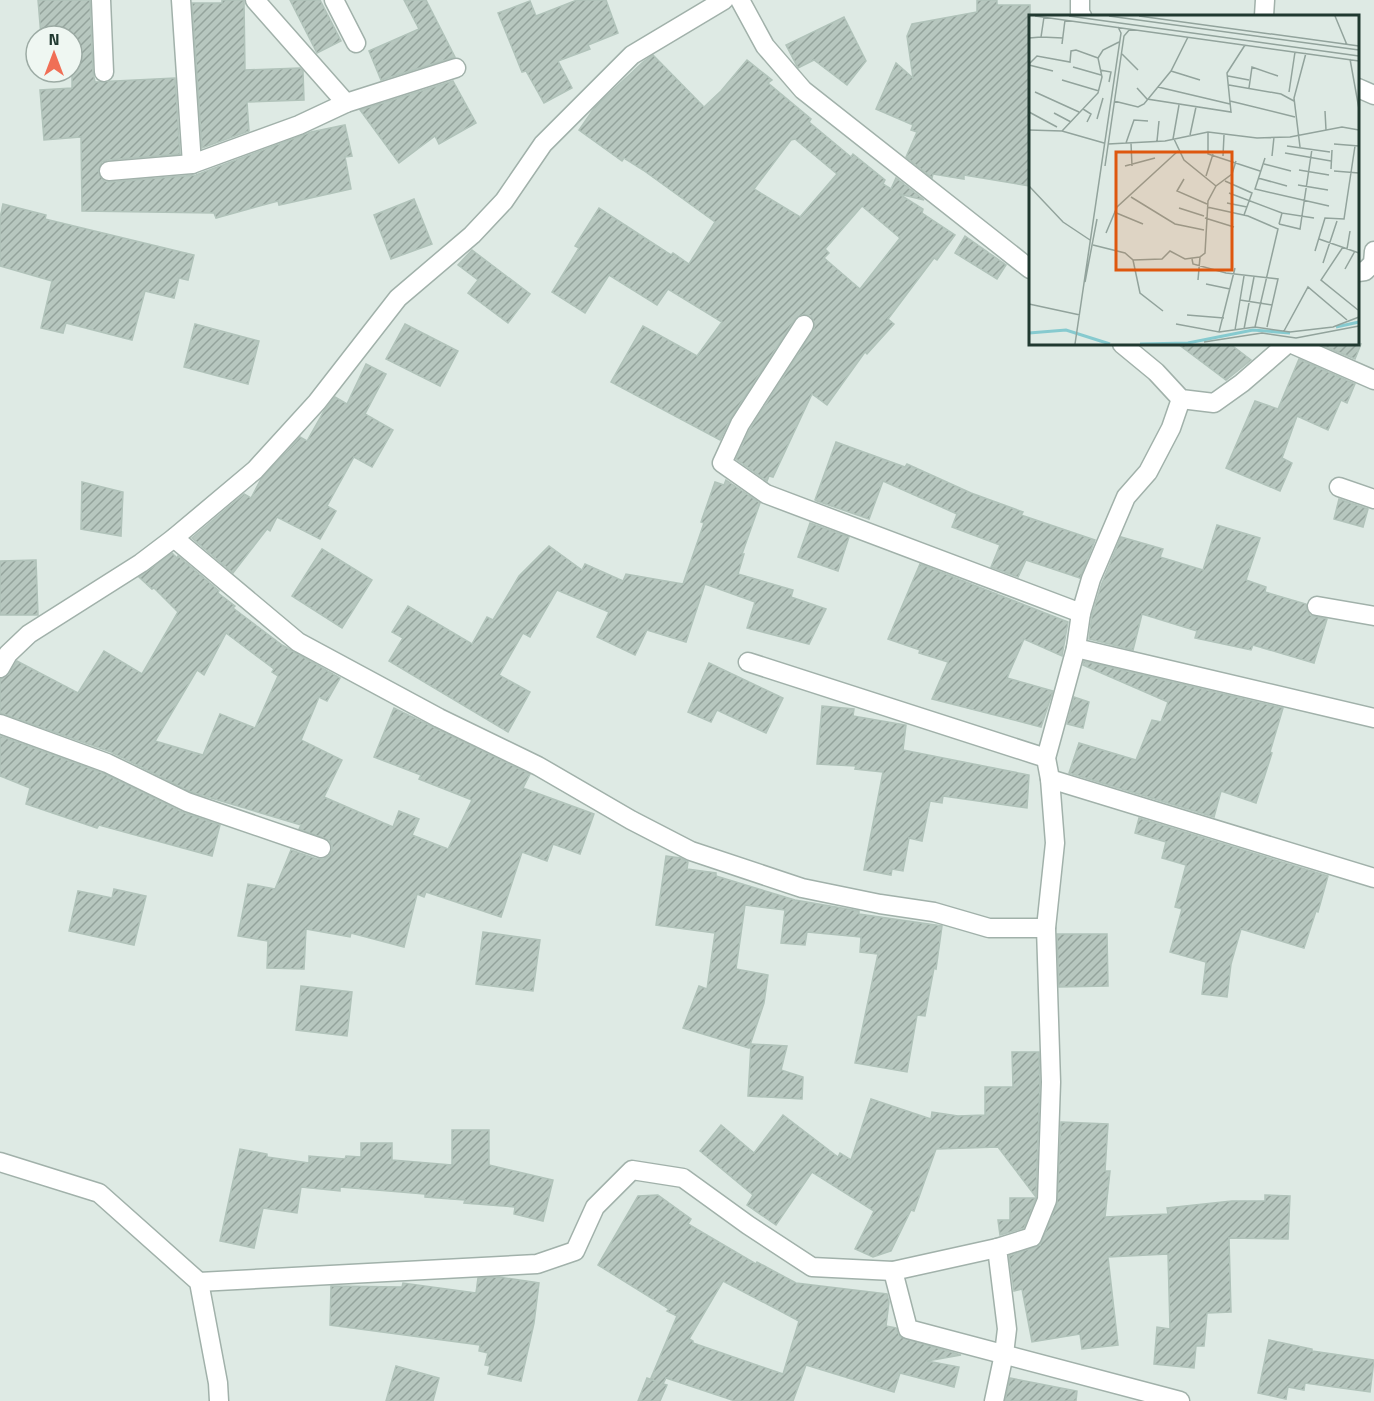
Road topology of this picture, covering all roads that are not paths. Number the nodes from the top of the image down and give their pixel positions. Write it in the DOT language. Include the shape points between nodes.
graph roads {
  1 [pos="101,0"];
  2 [pos="181,0"];
  3 [pos="255,0"];
  4 [pos="334,0"];
  5 [pos="724,0"];
  6 [pos="740,0"];
  7 [pos="1080,0"];
  8 [pos="1265,0"];
  9 [pos="1081,15"];
  10 [pos="1264,15"];
  11 [pos="356,43"];
  12 [pos="456,68"];
  13 [pos="104,72"];
  14 [pos="1359,88"];
  15 [pos="1374,95"];
  16 [pos="346,103"];
  17 [pos="192,164"];
  18 [pos="109,171"];
  19 [pos="1374,251"];
  20 [pos="1029,268"];
  21 [pos="1359,272"];
  22 [pos="804,325"];
  23 [pos="1123,345"];
  24 [pos="1286,345"];
  25 [pos="1294,345"];
  26 [pos="1374,380"];
  27 [pos="1181,399"];
  28 [pos="1340,487"];
  29 [pos="1374,499"];
  30 [pos="174,538"];
  31 [pos="1317,606"];
  32 [pos="1082,613"];
  33 [pos="1374,616"];
  34 [pos="1076,648"];
  35 [pos="748,662"];
  36 [pos="0,668"];
  37 [pos="1374,718"];
  38 [pos="0,724"];
  39 [pos="1046,758"];
  40 [pos="1050,779"];
  41 [pos="321,848"];
  42 [pos="1374,878"];
  43 [pos="1046,928"];
  44 [pos="0,1162"];
  45 [pos="997,1248"];
  46 [pos="892,1271"];
  47 [pos="199,1282"];
  48 [pos="1004,1354"];
  49 [pos="219,1401"];
  50 [pos="994,1401"];
  51 [pos="1180,1401"];
  1 -- 13 [label="street"];
  2 -- 17 [label="street"];
  3 -- 16 [label="street"];
  4 -- 11 [label="street"];
  5 -- 30 [label="street" via="632,55 543,144 504,201 472,235 399,298 317,402 255,470"];
  6 -- 20 [label="street" via="765,46 803,90"];
  7 -- 9 [label="street"];
  8 -- 10 [label="street"];
  12 -- 16 [label="street"];
  14 -- 15 [label="street"];
  16 -- 17 [label="street" via="299,125"];
  17 -- 18 [label="street"];
  19 -- 21 [label="street" via="1372,263"];
  22 -- 32 [label="street" via="740,424 722,463 766,494"];
  23 -- 27 [label="street"];
  24 -- 27 [label="street" via="1214,403"];
  25 -- 26 [label="street"];
  27 -- 32 [label="street" via="1148,472 1126,497 1091,579"];
  28 -- 29 [label="street"];
  30 -- 36 [label="street" via="29,634"];
  30 -- 43 [label="street" via="298,642 538,766 691,851 802,888 934,912 989,928"];
  31 -- 33 [label="street"];
  32 -- 34 [label="street"];
  34 -- 37 [label="street"];
  34 -- 39 [label="street"];
  35 -- 39 [label="street"];
  38 -- 41 [label="street" via="107,763 186,802"];
  39 -- 40 [label="street"];
  40 -- 42 [label="street"];
  40 -- 43 [label="street" via="1055,843"];
  43 -- 45 [label="street" via="1051,1082 1047,1200 1032,1237"];
  44 -- 47 [label="street" via="99,1193"];
  45 -- 46 [label="street"];
  45 -- 48 [label="street" via="1007,1329"];
  46 -- 47 [label="street" via="812,1267 683,1178 632,1170 595,1207 575,1251 537,1264"];
  46 -- 48 [label="street" via="908,1329"];
  47 -- 49 [label="street"];
  48 -- 50 [label="street"];
  48 -- 51 [label="street"];
}
